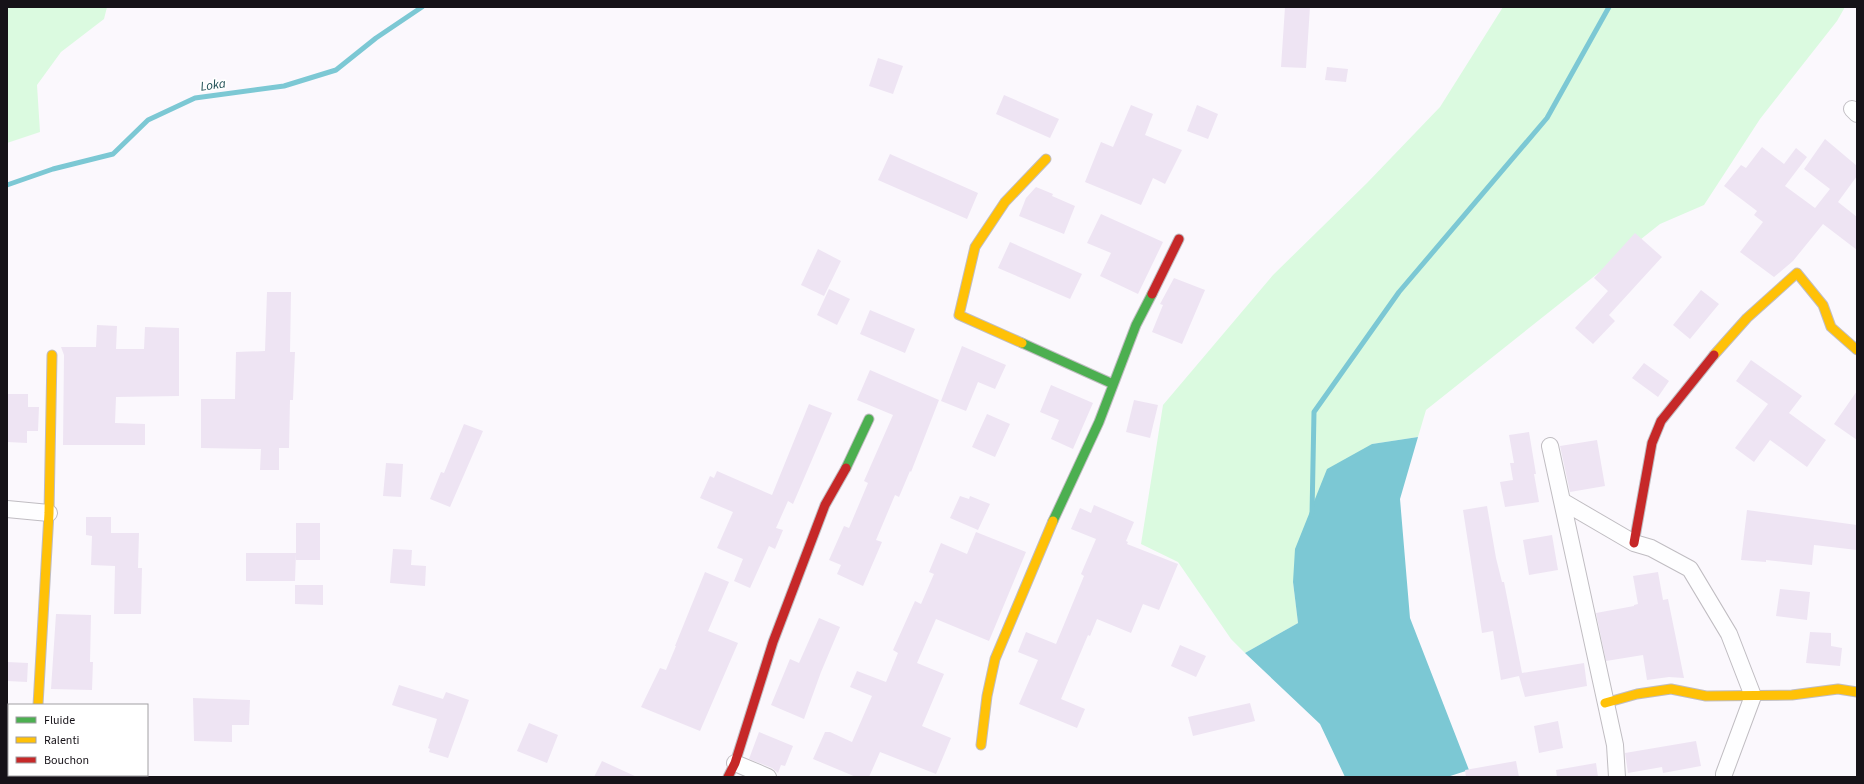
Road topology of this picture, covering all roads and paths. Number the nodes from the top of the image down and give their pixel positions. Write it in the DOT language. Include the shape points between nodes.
graph roads {
  1 [pos="1046,158"];
  2 [pos="1179,240"];
  3 [pos="1857,350"];
  4 [pos="52,355"];
  5 [pos="1113,384"];
  6 [pos="869,418"];
  7 [pos="1550,446"];
  8 [pos="1562,501"];
  9 [pos="7,509"];
  10 [pos="49,513"];
  11 [pos="1634,543"];
  12 [pos="1857,692"];
  13 [pos="1753,696"];
  14 [pos="1605,702"];
  15 [pos="38,704"];
  16 [pos="981,745"];
  17 [pos="735,763"];
  18 [pos="728,777"];
  19 [pos="768,777"];
  20 [pos="1617,777"];
  21 [pos="1724,777"];
  1 -- 5 [label="street" via="1005,202 975,247 959,315"];
  2 -- 5 [label="street" via="1136,325"];
  3 -- 11 [label="street" via="1831,327 1823,305 1797,273 1747,318 1661,421 1652,443"];
  4 -- 10 [label="street"];
  5 -- 16 [label="street" via="1099,422 1023,590 996,659"];
  6 -- 17 [label="street" via="825,505 773,642"];
  7 -- 8 [label="street"];
  8 -- 11 [label="street"];
  8 -- 14 [label="street"];
  9 -- 10 [label="street"];
  10 -- 15 [label="street"];
  11 -- 13 [label="street" via="1651,548 1690,569 1729,634"];
  12 -- 13 [label="street" via="1838,689"];
  13 -- 14 [label="street" via="1706,696 1671,689"];
  13 -- 21 [label="street"];
  14 -- 20 [label="street" via="1615,745"];
  17 -- 18 [label="street"];
  17 -- 19 [label="street"];
}
